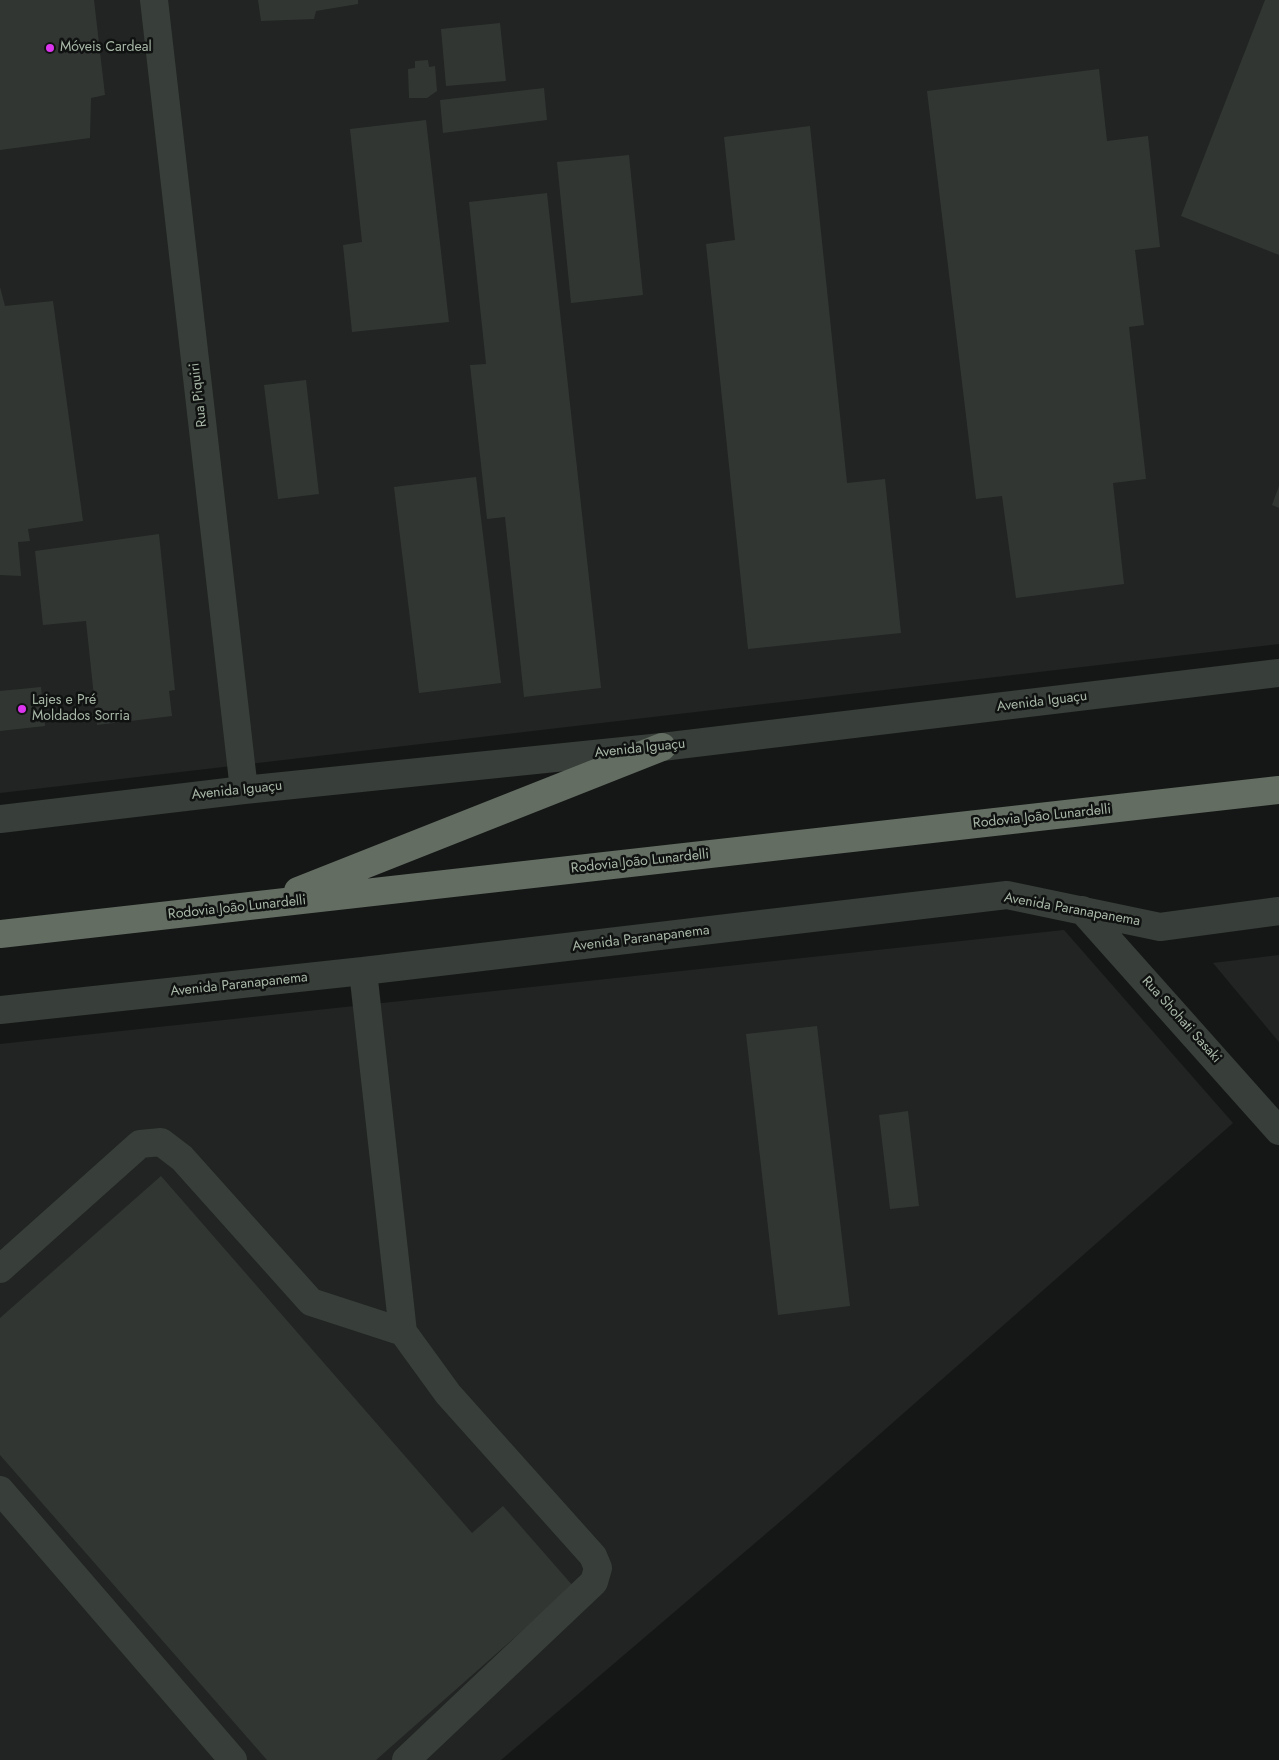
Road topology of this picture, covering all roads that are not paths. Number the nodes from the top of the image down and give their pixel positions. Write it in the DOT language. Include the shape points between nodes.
graph roads {
  1 [pos="154,0"];
  2 [pos="1279,673"];
  3 [pos="662,747"];
  4 [pos="244,790"];
  5 [pos="1279,790"];
  6 [pos="0,818"];
  7 [pos="264,905"];
  8 [pos="1082,910"];
  9 [pos="1279,911"];
  10 [pos="0,934"];
  11 [pos="363,972"];
  12 [pos="0,1010"];
  13 [pos="1279,1131"];
  14 [pos="0,1269"];
  15 [pos="404,1332"];
  16 [pos="0,1490"];
  17 [pos="233,1760"];
  18 [pos="406,1760"];
  1 -- 4 [label="street, Rua Piquiri"];
  2 -- 3 [label="street, Avenida Iguaçu"];
  3 -- 4 [label="street, Avenida Iguaçu"];
  3 -- 7 [label="highway"];
  4 -- 6 [label="street, Avenida Iguaçu"];
  5 -- 7 [label="highway, Rodovia João Lunardelli"];
  7 -- 10 [label="highway, Rodovia João Lunardelli"];
  8 -- 9 [label="street, Avenida Paranapanema" via="1160,927"];
  8 -- 11 [label="street, Avenida Paranapanema" via="1007,895"];
  8 -- 13 [label="street, Rua Shohati Sasaki"];
  11 -- 12 [label="street, Avenida Paranapanema"];
  11 -- 15 [label="street"];
  14 -- 15 [label="street" via="140,1144 161,1142 182,1158 311,1302"];
  15 -- 18 [label="street" via="448,1394 593,1556 598,1568 594,1582"];
  16 -- 17 [label="street"];
}
